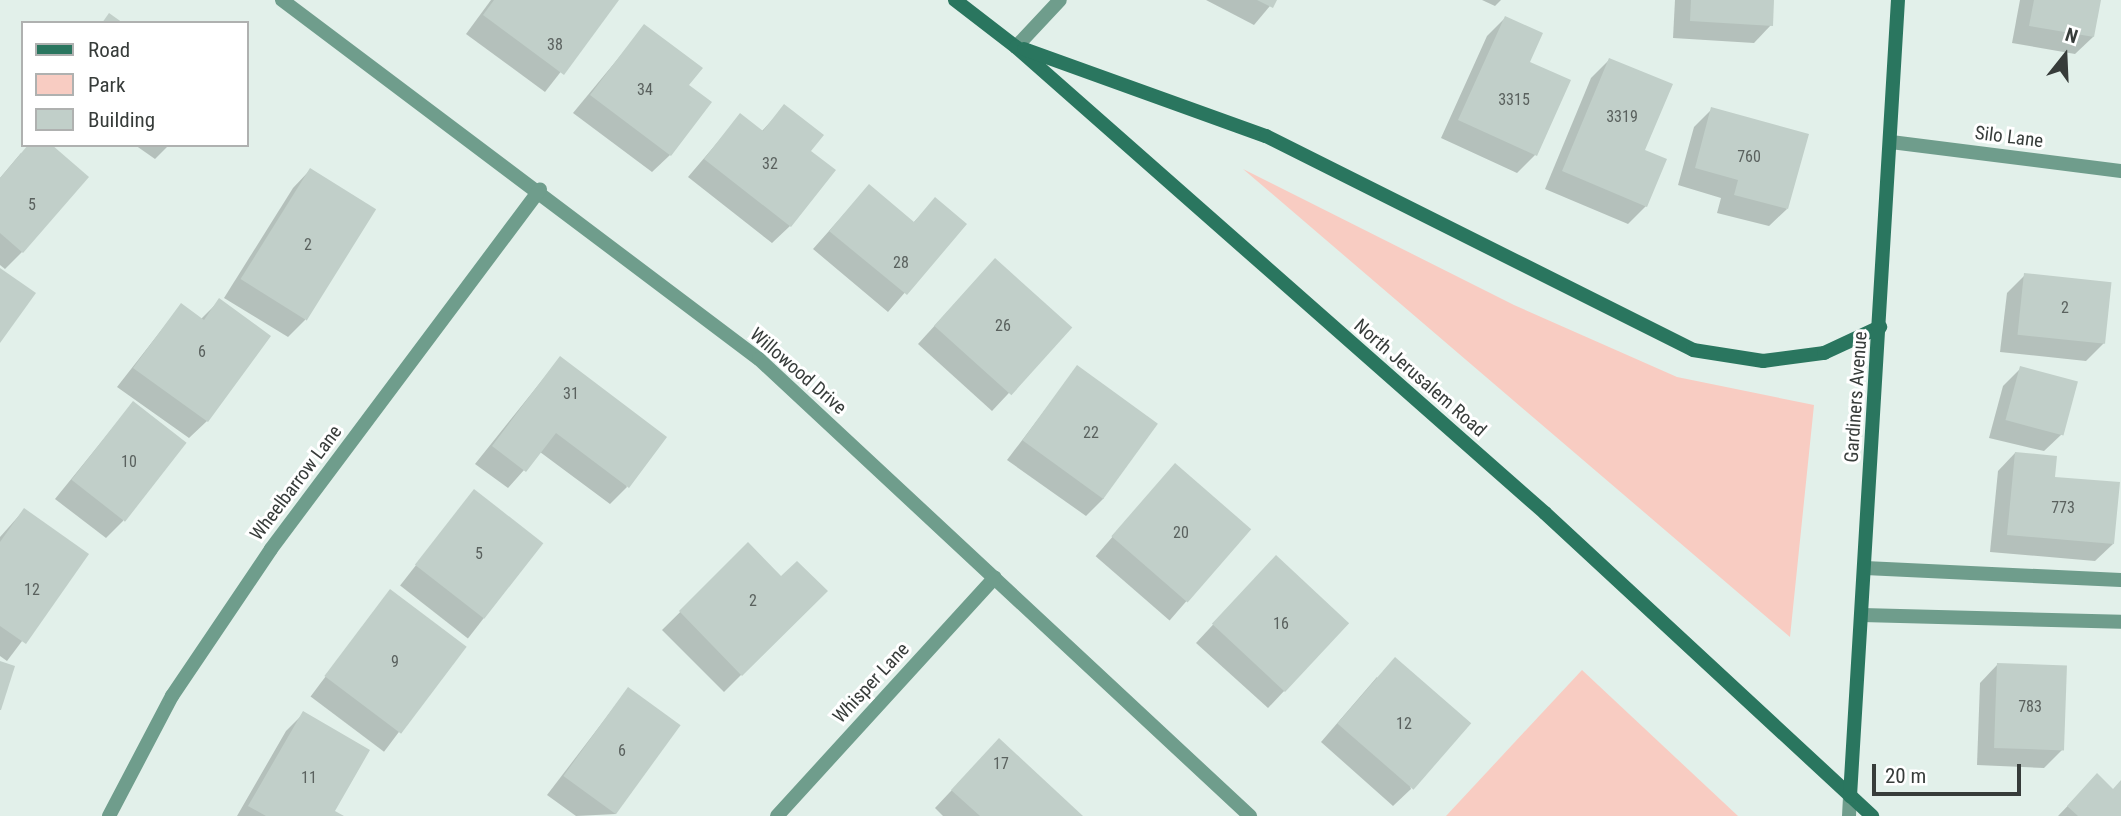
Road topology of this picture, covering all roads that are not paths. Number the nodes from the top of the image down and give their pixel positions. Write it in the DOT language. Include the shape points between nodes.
graph roads {
  1 [pos="282,0"];
  2 [pos="955,0"];
  3 [pos="1060,0"];
  4 [pos="1898,0"];
  5 [pos="1016,47"];
  6 [pos="1891,142"];
  7 [pos="2121,171"];
  8 [pos="540,190"];
  9 [pos="1880,327"];
  10 [pos="1865,568"];
  11 [pos="995,576"];
  12 [pos="2121,580"];
  13 [pos="1862,615"];
  14 [pos="2121,622"];
  15 [pos="1850,796"];
  16 [pos="109,816"];
  17 [pos="778,816"];
  18 [pos="1250,816"];
  19 [pos="1849,816"];
  20 [pos="1872,816"];
  1 -- 8 [label="street, Willowood Drive"];
  2 -- 5 [label="main road, North Jerusalem Road"];
  3 -- 5 [label="street"];
  4 -- 6 [label="main road, Gardiners Avenue"];
  5 -- 9 [label="main road" via="1266,136 1693,350 1763,361 1824,354"];
  5 -- 15 [label="main road, North Jerusalem Road" via="1535,504"];
  6 -- 7 [label="street, Silo Lane"];
  6 -- 9 [label="main road, Gardiners Avenue"];
  8 -- 11 [label="street, Willowood Drive" via="758,359"];
  8 -- 16 [label="street, Wheelbarrow Lane" via="271,549 172,696"];
  9 -- 10 [label="main road, Gardiners Avenue"];
  10 -- 12 [label="street"];
  10 -- 13 [label="main road, Gardiners Avenue"];
  11 -- 17 [label="street, Whisper Lane"];
  11 -- 18 [label="street, Willowood Drive"];
  13 -- 14 [label="street"];
  13 -- 15 [label="main road, Gardiners Avenue"];
  15 -- 19 [label="street"];
  15 -- 20 [label="main road, North Jerusalem Road"];
}
